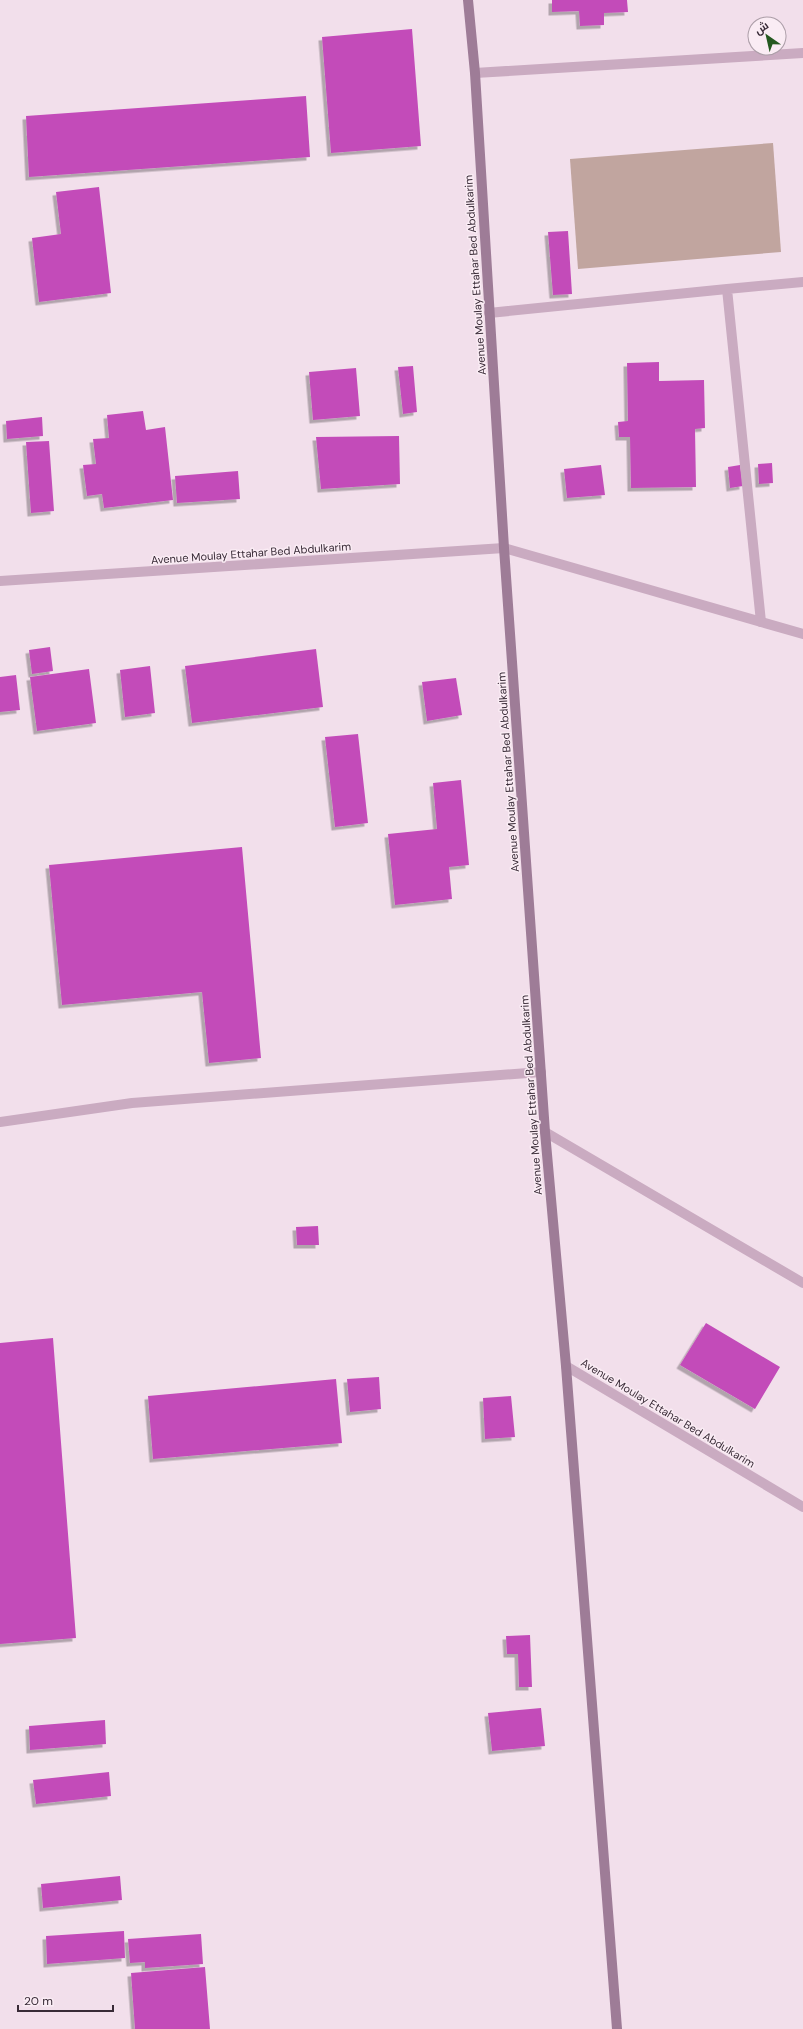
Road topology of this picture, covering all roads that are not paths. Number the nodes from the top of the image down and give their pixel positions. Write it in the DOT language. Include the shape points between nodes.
graph roads {
  1 [pos="468,0"];
  2 [pos="803,53"];
  3 [pos="475,73"];
  4 [pos="803,282"];
  5 [pos="727,289"];
  6 [pos="489,313"];
  7 [pos="504,548"];
  8 [pos="0,582"];
  9 [pos="761,622"];
  10 [pos="803,634"];
  11 [pos="541,1072"];
  12 [pos="0,1122"];
  13 [pos="546,1132"];
  14 [pos="803,1283"];
  15 [pos="566,1366"];
  16 [pos="803,1507"];
  17 [pos="617,2029"];
  1 -- 3 [label="street, Avenue Moulay Ettahar Bed Abdulkarim"];
  2 -- 3 [label="street"];
  3 -- 6 [label="street, Avenue Moulay Ettahar Bed Abdulkarim"];
  4 -- 5 [label="street"];
  5 -- 6 [label="street"];
  5 -- 9 [label="street"];
  6 -- 7 [label="street, Avenue Moulay Ettahar Bed Abdulkarim"];
  7 -- 8 [label="street, Avenue Moulay Ettahar Bed Abdulkarim"];
  7 -- 9 [label="street"];
  7 -- 11 [label="street, Avenue Moulay Ettahar Bed Abdulkarim"];
  9 -- 10 [label="street"];
  11 -- 12 [label="street" via="132,1103"];
  11 -- 13 [label="street, Avenue Moulay Ettahar Bed Abdulkarim"];
  13 -- 14 [label="street"];
  13 -- 15 [label="street, Avenue Moulay Ettahar Bed Abdulkarim"];
  15 -- 16 [label="street, Avenue Moulay Ettahar Bed Abdulkarim"];
  15 -- 17 [label="street"];
}
